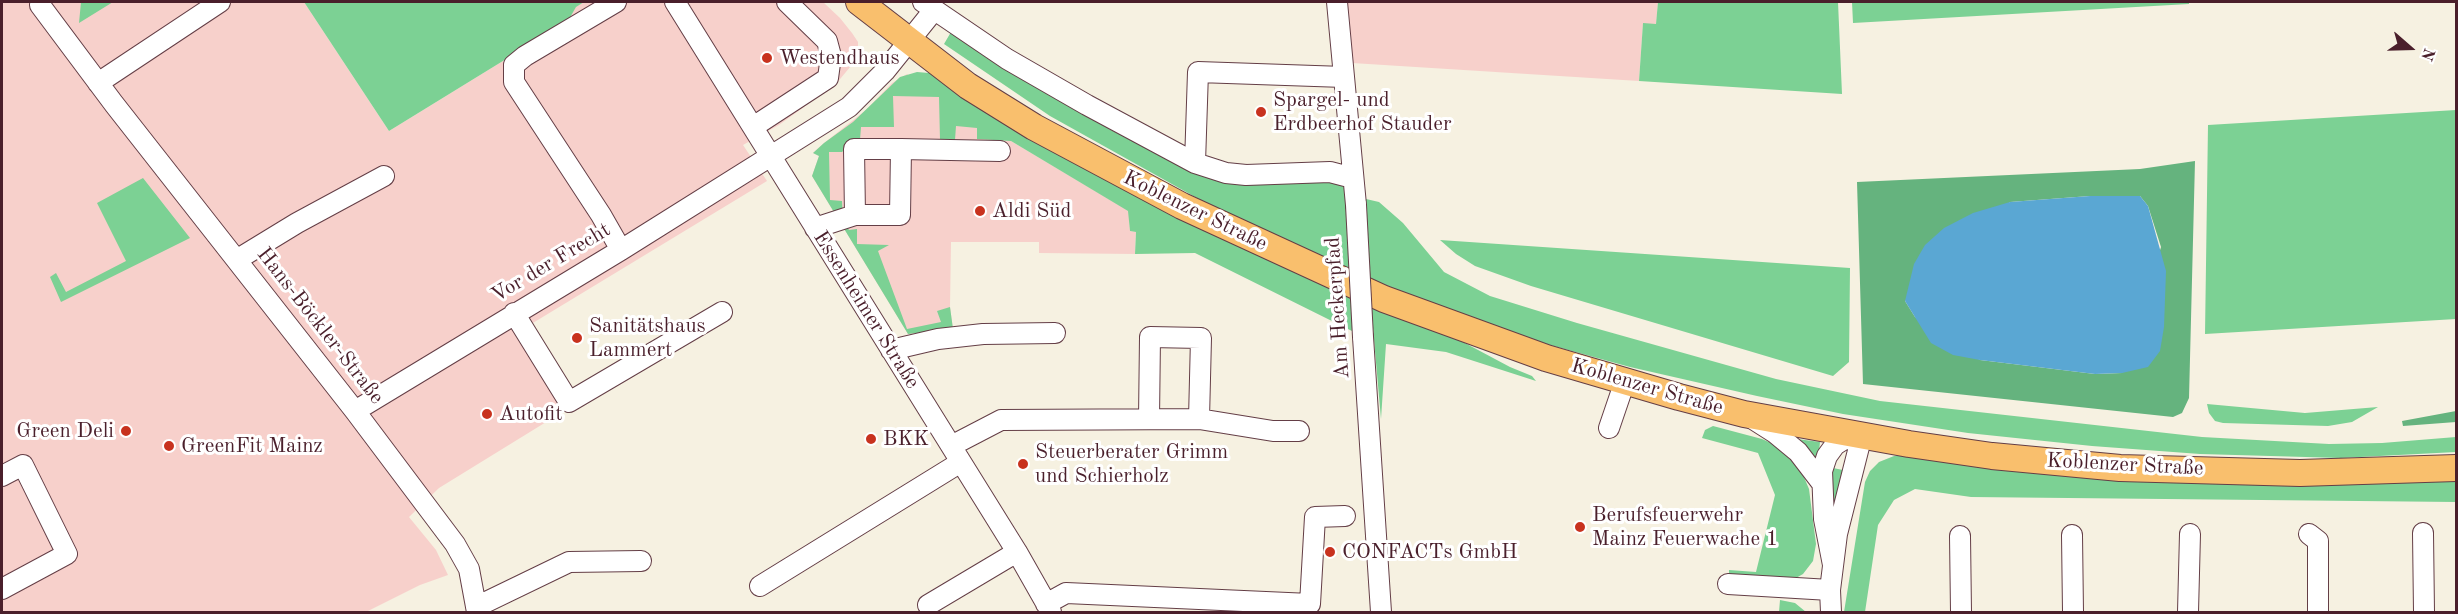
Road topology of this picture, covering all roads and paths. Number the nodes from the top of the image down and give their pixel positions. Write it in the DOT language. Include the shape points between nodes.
graph roads {
  1 [pos="220,2"];
  2 [pos="616,2"];
  3 [pos="675,2"];
  4 [pos="787,2"];
  5 [pos="859,2"];
  6 [pos="1337,2"];
  7 [pos="40,6"];
  8 [pos="928,6"];
  9 [pos="910,42"];
  10 [pos="1344,77"];
  11 [pos="98,82"];
  12 [pos="753,127"];
  13 [pos="901,149"];
  14 [pos="1000,151"];
  15 [pos="771,156"];
  16 [pos="1195,163"];
  17 [pos="384,176"];
  18 [pos="1353,178"];
  19 [pos="855,215"];
  20 [pos="815,228"];
  21 [pos="621,250"];
  22 [pos="238,260"];
  23 [pos="722,312"];
  24 [pos="514,313"];
  25 [pos="1055,333"];
  26 [pos="891,350"];
  27 [pos="1625,381"];
  28 [pos="355,411"];
  29 [pos="1744,414"];
  30 [pos="1149,419"];
  31 [pos="1199,419"];
  32 [pos="1609,428"];
  33 [pos="1299,431"];
  34 [pos="1862,435"];
  35 [pos="956,454"];
  36 [pos="2457,468"];
  37 [pos="2,476"];
  38 [pos="1821,482"];
  39 [pos="1345,516"];
  40 [pos="2423,533"];
  41 [pos="2190,534"];
  42 [pos="2309,534"];
  43 [pos="2072,535"];
  44 [pos="1959,536"];
  45 [pos="1017,552"];
  46 [pos="641,561"];
  47 [pos="1833,565"];
  48 [pos="1728,584"];
  49 [pos="760,586"];
  50 [pos="2,590"];
  51 [pos="1830,590"];
  52 [pos="928,605"];
  53 [pos="1049,608"];
  54 [pos="477,610"];
  55 [pos="1381,612"];
  56 [pos="1831,612"];
  57 [pos="1961,612"];
  58 [pos="2073,612"];
  59 [pos="2188,612"];
  60 [pos="2318,612"];
  61 [pos="2424,612"];
  1 -- 11 [label="street"];
  2 -- 21 [label="street" via="525,56 514,65 514,82"];
  3 -- 12 [label="street, Essenheimer Straße"];
  4 -- 12 [label="street" via="827,41 831,56 828,78"];
  5 -- 9 [label="main road"];
  6 -- 10 [label="street, Am Heckerpfad"];
  7 -- 11 [label="street, Hans-Böckler-Straße"];
  8 -- 9 [label="street"];
  8 -- 16 [label="street" via="1027,70"];
  9 -- 15 [label="street" via="849,107"];
  9 -- 27 [label="main road, Koblenzer Straße" via="968,86 1034,127 1182,207 1384,299 1538,355"];
  10 -- 16 [label="street" via="1198,72"];
  10 -- 18 [label="street, Am Heckerpfad"];
  11 -- 22 [label="street, Hans-Böckler-Straße"];
  12 -- 15 [label="street, Essenheimer Straße"];
  13 -- 14 [label="street"];
  13 -- 19 [label="street" via="900,215"];
  13 -- 19 [label="street" via="854,149"];
  15 -- 20 [label="street, Essenheimer Straße"];
  15 -- 21 [label="street, Vor der Frecht"];
  16 -- 18 [label="street" via="1246,175 1330,171"];
  17 -- 22 [label="street"];
  18 -- 55 [label="street, Am Heckerpfad, bridge"];
  19 -- 20 [label="street"];
  20 -- 26 [label="street, Essenheimer Straße"];
  21 -- 24 [label="street, Vor der Frecht"];
  22 -- 28 [label="street, Hans-Böckler-Straße"];
  23 -- 24 [label="street" via="569,402"];
  24 -- 28 [label="street, Vor der Frecht"];
  25 -- 26 [label="street" via="949,337"];
  26 -- 35 [label="street, Essenheimer Straße"];
  27 -- 29 [label="main road, Koblenzer Straße"];
  27 -- 32 [label="street"];
  28 -- 54 [label="street, Hans-Böckler-Straße" via="455,544 469,569"];
  29 -- 34 [label="main road, Koblenzer Straße"];
  29 -- 38 [label="street" via="1798,452"];
  30 -- 31 [label="street"];
  30 -- 31 [label="street" via="1150,337 1201,338"];
  30 -- 35 [label="street" via="1001,420"];
  31 -- 33 [label="street" via="1273,432"];
  34 -- 36 [label="main road, Koblenzer Straße" via="1992,456 2120,468 2300,473"];
  34 -- 38 [label="street" via="1835,446 1824,464"];
  34 -- 47 [label="street"];
  35 -- 45 [label="street, Essenheimer Straße"];
  35 -- 49 [label="street"];
  37 -- 50 [label="street" via="23,465 67,554"];
  38 -- 47 [label="street"];
  39 -- 53 [label="street, Essenheimer Straße" via="1315,517 1310,604 1066,593"];
  40 -- 61 [label="street"];
  41 -- 59 [label="street"];
  42 -- 60 [label="street" via="2318,541"];
  43 -- 58 [label="street"];
  44 -- 57 [label="street"];
  45 -- 52 [label="street"];
  45 -- 53 [label="street, Essenheimer Straße"];
  46 -- 54 [label="street" via="569,562"];
  47 -- 51 [label="street"];
  48 -- 51 [label="street"];
  51 -- 56 [label="street"];
}
